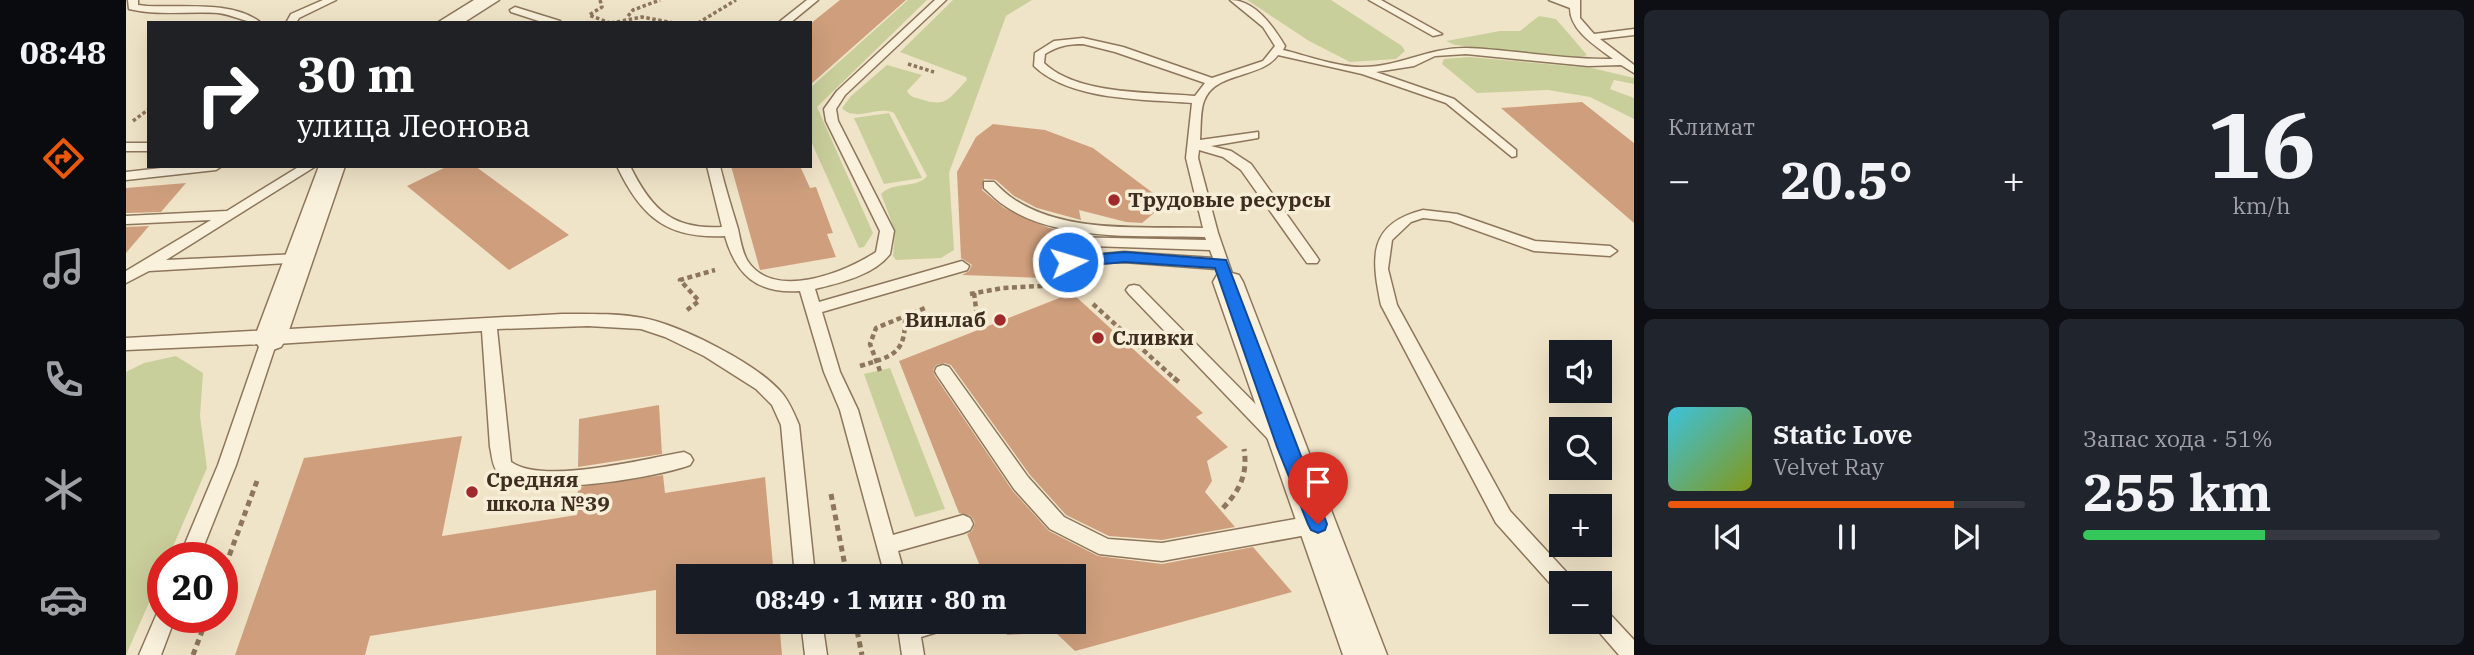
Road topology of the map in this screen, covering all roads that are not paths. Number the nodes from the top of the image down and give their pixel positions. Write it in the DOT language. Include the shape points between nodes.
graph roads {
  1 [pos="133,0"];
  2 [pos="331,0"];
  3 [pos="489,0"];
  4 [pos="813,0"];
  5 [pos="941,0"];
  6 [pos="1235,0"];
  7 [pos="1378,0"];
  8 [pos="1554,0"];
  9 [pos="1574,3"];
  10 [pos="515,10"];
  11 [pos="254,21"];
  12 [pos="292,21"];
  13 [pos="451,21"];
  14 [pos="550,21"];
  15 [pos="786,21"];
  16 [pos="1634,32"];
  17 [pos="1437,34"];
  18 [pos="1591,37"];
  19 [pos="1278,52"];
  20 [pos="1622,62"];
  21 [pos="1634,70"];
  22 [pos="1360,71"];
  23 [pos="1212,82"];
  24 [pos="1198,100"];
  25 [pos="1254,135"];
  26 [pos="1193,145"];
  27 [pos="126,147"];
  28 [pos="147,147"];
  29 [pos="1512,153"];
  30 [pos="126,157"];
  31 [pos="147,157"];
  32 [pos="184,168"];
  33 [pos="307,168"];
  34 [pos="331,168"];
  35 [pos="624,168"];
  36 [pos="714,168"];
  37 [pos="126,176"];
  38 [pos="989,185"];
  39 [pos="232,215"];
  40 [pos="126,220"];
  41 [pos="732,230"];
  42 [pos="1213,239"];
  43 [pos="1066,242"];
  44 [pos="1609,251"];
  45 [pos="299,259"];
  46 [pos="1312,260"];
  47 [pos="1068,262"];
  48 [pos="145,266"];
  49 [pos="962,266"];
  50 [pos="1224,273"];
  51 [pos="126,278"];
  52 [pos="806,285"];
  53 [pos="1134,290"];
  54 [pos="813,309"];
  55 [pos="489,325"];
  56 [pos="270,339"];
  57 [pos="126,344"];
  58 [pos="943,371"];
  59 [pos="1286,447"];
  60 [pos="684,460"];
  61 [pos="963,524"];
  62 [pos="1318,524"];
  63 [pos="196,542"];
  64 [pos="888,545"];
  65 [pos="804,564"];
  66 [pos="892,564"];
  67 [pos="1552,571"];
  68 [pos="1612,631"];
  69 [pos="159,633"];
  70 [pos="813,634"];
  71 [pos="909,634"];
  72 [pos="150,655"];
  73 [pos="816,655"];
  74 [pos="913,655"];
  75 [pos="1365,655"];
  76 [pos="1633,655"];
  1 -- 11 [label="lane" via="133,6 148,11 229,10"];
  2 -- 12 [label="lane"];
  3 -- 13 [label="street"];
  4 -- 15 [label="lane"];
  5 -- 52 [label="lane" via="841,93 830,109 887,231 883,254 862,269"];
  6 -- 19 [label="lane" via="1276,36"];
  7 -- 17 [label="lane"];
  8 -- 9 [label="lane"];
  9 -- 18 [label="lane" via="1575,18"];
  10 -- 14 [label="lane"];
  16 -- 18 [label="lane"];
  18 -- 20 [label="lane"];
  19 -- 22 [label="lane"];
  19 -- 23 [label="lane" via="1266,63"];
  20 -- 21 [label="lane"];
  20 -- 22 [label="lane" via="1433,52 1410,64"];
  22 -- 29 [label="lane" via="1450,100"];
  23 -- 24 [label="lane"];
  23 -- 24 [label="lane" via="1094,43 1073,40 1052,44 1040,53 1042,71 1059,80 1090,88"];
  24 -- 26 [label="lane"];
  25 -- 26 [label="lane"];
  26 -- 42 [label="lane" via="1196,179"];
  26 -- 46 [label="lane" via="1227,154 1246,167"];
  27 -- 28 [label="lane"];
  30 -- 31 [label="lane"];
  32 -- 37 [label="lane"];
  33 -- 39 [label="lane"];
  34 -- 45 [label="street"];
  35 -- 41 [label="lane" via="633,190 648,208 680,230"];
  36 -- 41 [label="lane"];
  38 -- 42 [label="lane" via="1018,210 1058,223"];
  39 -- 40 [label="lane"];
  39 -- 48 [label="lane"];
  41 -- 52 [label="lane" via="740,263 760,282"];
  42 -- 43 [label="lane"];
  42 -- 50 [label="lane"];
  44 -- 67 [label="lane" via="1534,246 1452,217 1423,214 1406,219 1384,238 1381,269 1389,305 1503,517"];
  45 -- 48 [label="lane"];
  45 -- 56 [label="street"];
  47 -- 50 [label="lane" via="1125,257"];
  48 -- 51 [label="lane"];
  49 -- 54 [label="lane"];
  50 -- 59 [label="street"];
  52 -- 54 [label="lane"];
  53 -- 59 [label="lane"];
  54 -- 64 [label="lane" via="849,410"];
  55 -- 56 [label="lane"];
  55 -- 60 [label="lane" via="499,447 503,466 517,476 540,480"];
  55 -- 65 [label="lane" via="641,323 665,329 771,391 784,407 790,425"];
  56 -- 57 [label="lane"];
  56 -- 63 [label="lane"];
  58 -- 62 [label="lane" via="1030,493 1057,523 1106,548 1162,552"];
  59 -- 62 [label="street"];
  61 -- 64 [label="lane"];
  62 -- 75 [label="street"];
  64 -- 66 [label="lane"];
  68 -- 76 [label="lane"];
  69 -- 72 [label="lane"];
  70 -- 73 [label="lane"];
  71 -- 74 [label="lane"];
}
